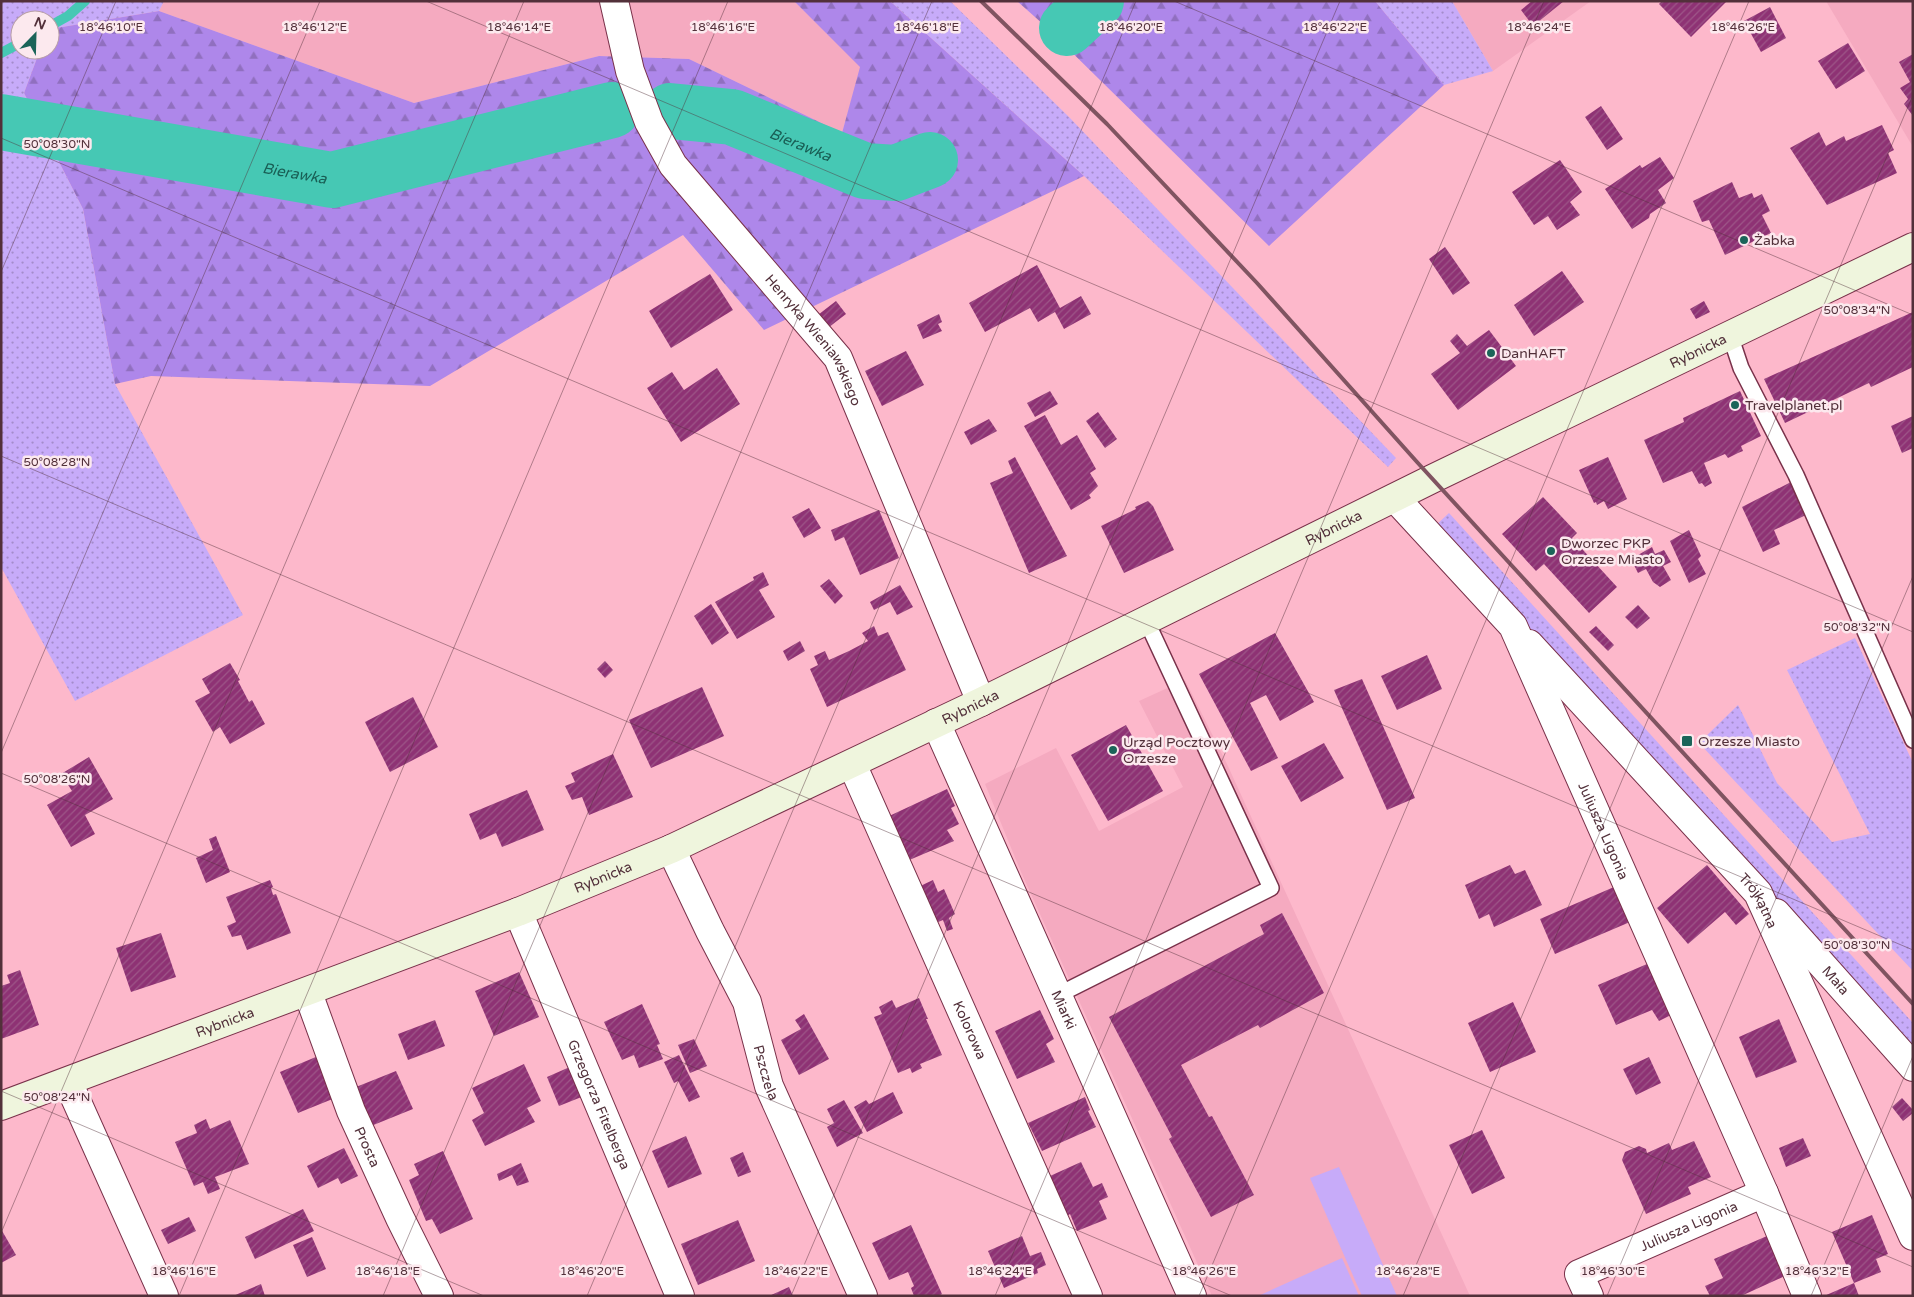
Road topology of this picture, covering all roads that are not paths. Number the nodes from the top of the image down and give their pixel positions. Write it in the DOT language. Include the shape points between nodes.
graph roads {
  1 [pos="614,1"];
  2 [pos="1913,247"];
  3 [pos="1730,335"];
  4 [pos="1395,498"];
  5 [pos="1146,620"];
  6 [pos="1513,626"];
  7 [pos="981,702"];
  8 [pos="936,722"];
  9 [pos="1913,740"];
  10 [pos="852,764"];
  11 [pos="670,849"];
  12 [pos="1758,893"];
  13 [pos="518,912"];
  14 [pos="308,992"];
  15 [pos="1058,995"];
  16 [pos="1913,1067"];
  17 [pos="68,1082"];
  18 [pos="1,1106"];
  19 [pos="1764,1193"];
  20 [pos="1913,1236"];
  21 [pos="164,1296"];
  22 [pos="439,1296"];
  23 [pos="680,1296"];
  24 [pos="863,1296"];
  25 [pos="1088,1296"];
  26 [pos="1192,1296"];
  27 [pos="1589,1296"];
  28 [pos="1807,1296"];
  1 -- 7 [label="street, Henryka Wieniawskiego" via="630,71 649,122 673,165 838,358"];
  2 -- 3 [label="main road, Rybnicka"];
  3 -- 4 [label="main road, Rybnicka"];
  3 -- 9 [label="lane" via="1741,368 1796,475"];
  4 -- 5 [label="main road, Rybnicka"];
  4 -- 6 [label="street, Juliusza Ligonia"];
  5 -- 7 [label="main road, Rybnicka"];
  5 -- 15 [label="lane" via="1271,888"];
  6 -- 12 [label="street, Trójkątna"];
  6 -- 19 [label="street, Juliusza Ligonia"];
  7 -- 8 [label="main road, Rybnicka"];
  8 -- 10 [label="main road, Rybnicka"];
  8 -- 15 [label="street, Miarki"];
  10 -- 11 [label="main road, Rybnicka"];
  10 -- 25 [label="street, Kolorowa"];
  11 -- 13 [label="main road, Rybnicka"];
  11 -- 24 [label="street, Pszczela" via="747,1002 769,1086"];
  12 -- 16 [label="street, Mała"];
  12 -- 20 [label="street, Trójkątna"];
  13 -- 14 [label="main road, Rybnicka"];
  13 -- 23 [label="street, Grzegorza Fitelberga"];
  14 -- 17 [label="main road, Rybnicka"];
  14 -- 22 [label="street, Prosta" via="351,1111"];
  15 -- 26 [label="street, Miarki"];
  17 -- 18 [label="main road, Rybnicka"];
  17 -- 21 [label="street"];
  19 -- 27 [label="street, Juliusza Ligonia" via="1580,1274"];
  19 -- 28 [label="street, Juliusza Ligonia"];
}
